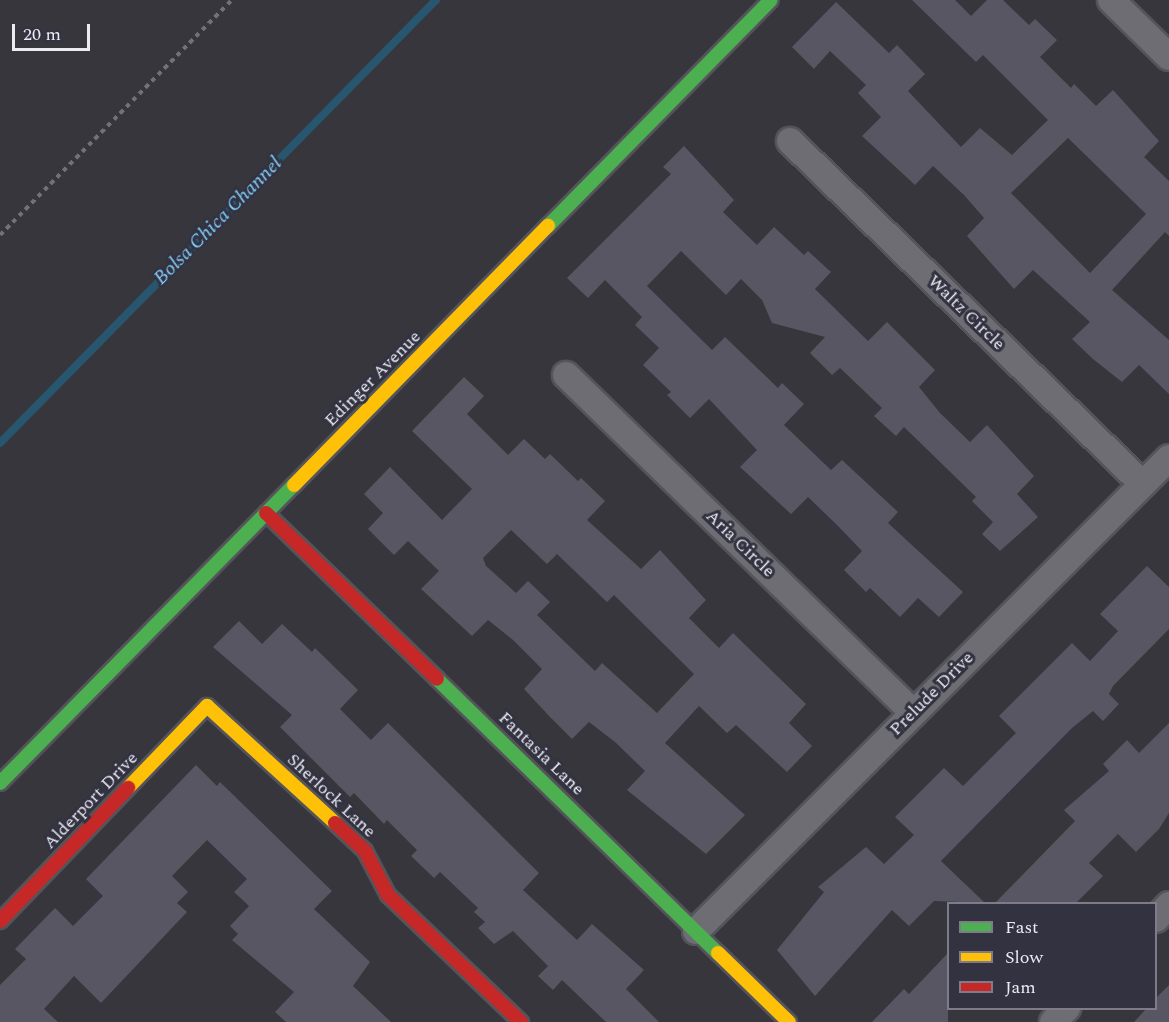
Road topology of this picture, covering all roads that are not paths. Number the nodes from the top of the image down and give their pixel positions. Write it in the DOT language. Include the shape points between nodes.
graph roads {
  1 [pos="771,0"];
  2 [pos="1111,0"];
  3 [pos="1169,57"];
  4 [pos="790,141"];
  5 [pos="566,375"];
  6 [pos="1169,458"];
  7 [pos="1143,484"];
  8 [pos="266,513"];
  9 [pos="207,706"];
  10 [pos="914,713"];
  11 [pos="0,783"];
  12 [pos="1169,905"];
  13 [pos="1157,917"];
  14 [pos="0,921"];
  15 [pos="696,931"];
  16 [pos="1064,1010"];
  17 [pos="520,1022"];
  18 [pos="789,1022"];
  19 [pos="1053,1022"];
  1 -- 8 [label="street, Edinger Avenue"];
  2 -- 3 [label="street"];
  4 -- 7 [label="street, Waltz Circle"];
  5 -- 10 [label="street, Aria Circle"];
  6 -- 7 [label="street, Prelude Drive"];
  7 -- 10 [label="street, Prelude Drive"];
  8 -- 11 [label="street, Edinger Avenue"];
  8 -- 15 [label="street, Fantasia Lane"];
  9 -- 14 [label="street, Alderport Drive"];
  9 -- 17 [label="street, Sherlock Lane" via="365,851 388,895"];
  10 -- 15 [label="street, Prelude Drive"];
  12 -- 13 [label="street"];
  15 -- 18 [label="street, Fantasia Lane"];
  16 -- 19 [label="street"];
}
